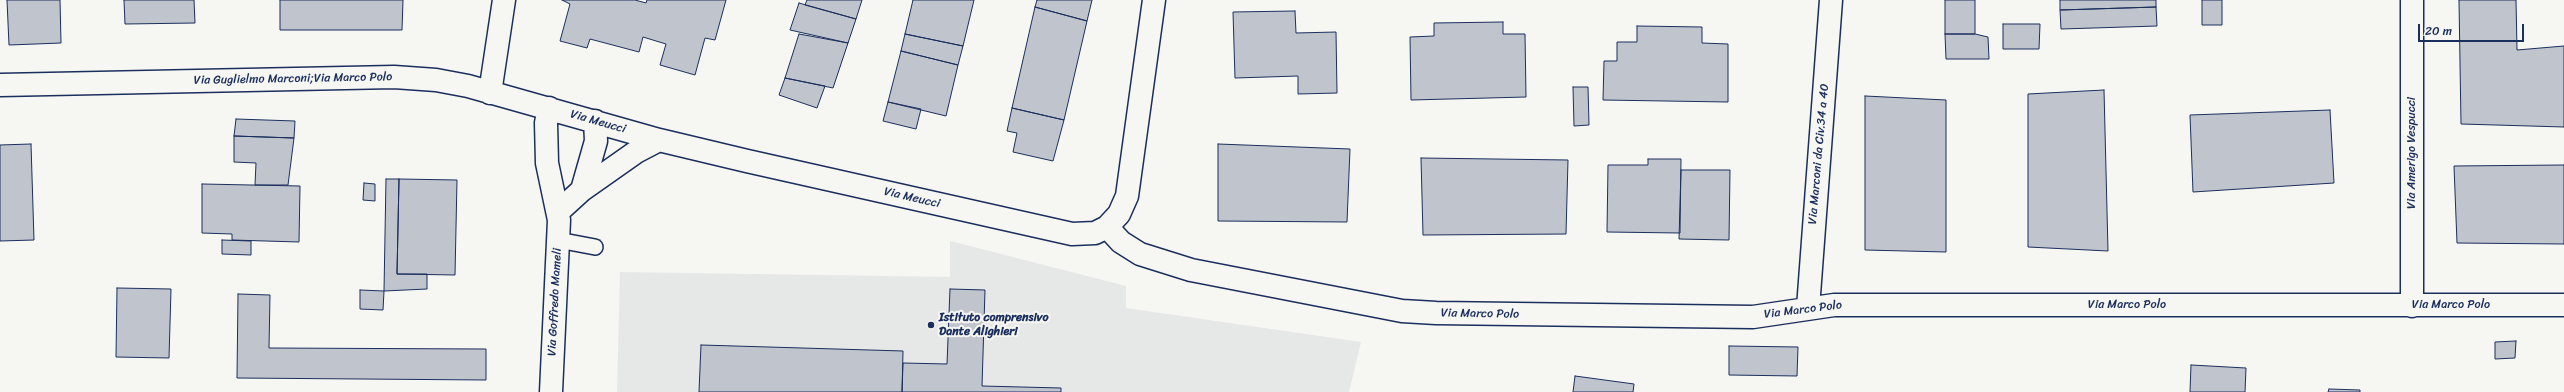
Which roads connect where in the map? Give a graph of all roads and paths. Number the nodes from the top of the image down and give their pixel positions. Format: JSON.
{"nodes":[{"id":1,"x":504,"y":0,"type":"edge"},
{"id":2,"x":1154,"y":0,"type":"edge"},
{"id":3,"x":1831,"y":0,"type":"edge"},
{"id":4,"x":2412,"y":0,"type":"edge"},
{"id":5,"x":0,"y":85,"type":"edge"},
{"id":6,"x":490,"y":93,"type":"junction"},
{"id":7,"x":549,"y":108,"type":"junction"},
{"id":8,"x":595,"y":121,"type":"junction"},
{"id":9,"x":659,"y":140,"type":"junction"},
{"id":10,"x":582,"y":190,"type":"junction"},
{"id":11,"x":559,"y":211,"type":"junction"},
{"id":12,"x":1107,"y":227,"type":"junction"},
{"id":13,"x":558,"y":240,"type":"junction"},
{"id":14,"x":595,"y":247,"type":"dead end"},
{"id":15,"x":2564,"y":305,"type":"edge"},
{"id":16,"x":2412,"y":306,"type":"junction"},
{"id":17,"x":1808,"y":308,"type":"junction"},
{"id":18,"x":551,"y":392,"type":"edge"}],
"edges":[{"from":1,"to":6,"type":"street"},
{"from":2,"to":12,"type":"street"},
{"from":3,"to":17,"type":"street","name":"Via Marconi da Civ.34 a 40"},
{"from":4,"to":16,"type":"street","name":"Via Amerigo Vespucci"},
{"from":5,"to":6,"type":"street","name":"Via Guglielmo Marconi;Via Marco Polo"},
{"from":6,"to":7,"type":"street","name":"Via Meucci"},
{"from":7,"to":8,"type":"street","name":"Via Meucci"},
{"from":7,"to":11,"type":"street","name":"Via Goffredo Mameli"},
{"from":8,"to":9,"type":"street","name":"Via Meucci"},
{"from":8,"to":10,"type":"street"},
{"from":9,"to":10,"type":"street"},
{"from":9,"to":12,"type":"street","name":"Via Meucci"},
{"from":10,"to":11,"type":"street"},
{"from":11,"to":13,"type":"street","name":"Via Goffredo Mameli"},
{"from":12,"to":17,"type":"street","name":"Via Marco Polo"},
{"from":13,"to":14,"type":"lane"},
{"from":13,"to":18,"type":"street","name":"Via Goffredo Mameli"},
{"from":15,"to":16,"type":"street","name":"Via Marco Polo"},
{"from":16,"to":17,"type":"street","name":"Via Marco Polo"}]}
